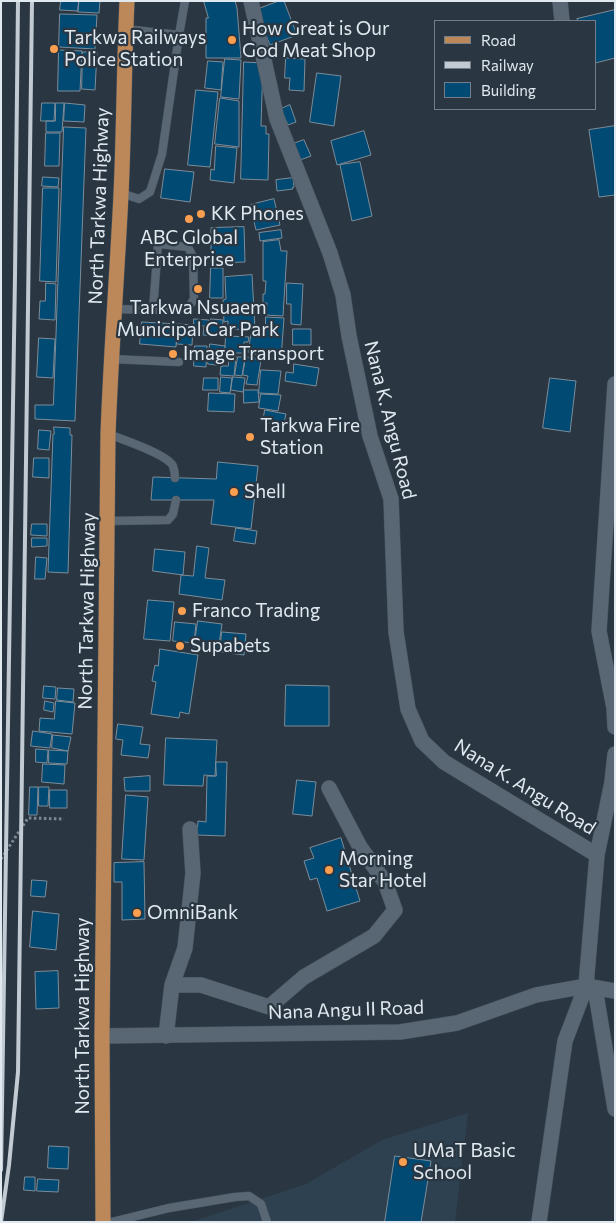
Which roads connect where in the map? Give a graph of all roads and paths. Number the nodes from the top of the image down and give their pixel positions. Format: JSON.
{"nodes":[{"id":1,"x":126,"y":1,"type":"edge"},
{"id":2,"x":185,"y":1,"type":"edge"},
{"id":3,"x":251,"y":1,"type":"edge"},
{"id":4,"x":560,"y":1,"type":"edge"},
{"id":5,"x":562,"y":20,"type":"edge"},
{"id":6,"x":125,"y":28,"type":"junction"},
{"id":7,"x":179,"y":35,"type":"junction"},
{"id":8,"x":121,"y":193,"type":"junction"},
{"id":9,"x":115,"y":309,"type":"junction"},
{"id":10,"x":153,"y":310,"type":"junction"},
{"id":11,"x":111,"y":359,"type":"junction"},
{"id":12,"x":179,"y":362,"type":"dead end"},
{"id":13,"x":615,"y":384,"type":"edge"},
{"id":14,"x":108,"y":434,"type":"junction"},
{"id":15,"x":176,"y":478,"type":"dead end"},
{"id":16,"x":176,"y":500,"type":"dead end"},
{"id":17,"x":108,"y":521,"type":"junction"},
{"id":18,"x":615,"y":727,"type":"edge"},
{"id":19,"x":615,"y":754,"type":"edge"},
{"id":20,"x":330,"y":788,"type":"dead end"},
{"id":21,"x":64,"y":819,"type":"dead end"},
{"id":22,"x":190,"y":829,"type":"dead end"},
{"id":23,"x":597,"y":855,"type":"junction"},
{"id":24,"x":1,"y":859,"type":"edge"},
{"id":25,"x":172,"y":985,"type":"junction"},
{"id":26,"x":591,"y":987,"type":"junction"},
{"id":27,"x":615,"y":991,"type":"edge"},
{"id":28,"x":102,"y":1036,"type":"junction"},
{"id":29,"x":166,"y":1036,"type":"junction"},
{"id":30,"x":615,"y":1109,"type":"edge"},
{"id":31,"x":103,"y":1222,"type":"edge"},
{"id":32,"x":112,"y":1222,"type":"edge"},
{"id":33,"x":267,"y":1222,"type":"edge"},
{"id":34,"x":539,"y":1222,"type":"edge"}],
"edges":[{"from":1,"to":6,"type":"main road","name":"North Tarkwa Highway"},
{"from":2,"to":7,"type":"lane"},
{"from":3,"to":23,"type":"street","name":"Nana K. Angu Road"},
{"from":4,"to":5,"type":"street"},
{"from":6,"to":7,"type":"lane"},
{"from":6,"to":8,"type":"main road","name":"North Tarkwa Highway"},
{"from":7,"to":8,"type":"lane"},
{"from":8,"to":9,"type":"main road","name":"North Tarkwa Highway"},
{"from":9,"to":10,"type":"lane"},
{"from":9,"to":11,"type":"main road","name":"North Tarkwa Highway"},
{"from":10,"to":10,"type":"lane"},
{"from":11,"to":12,"type":"lane"},
{"from":11,"to":14,"type":"main road","name":"North Tarkwa Highway"},
{"from":13,"to":18,"type":"street"},
{"from":14,"to":15,"type":"lane"},
{"from":14,"to":17,"type":"main road","name":"North Tarkwa Highway"},
{"from":16,"to":17,"type":"lane"},
{"from":17,"to":28,"type":"main road","name":"North Tarkwa Highway"},
{"from":19,"to":23,"type":"street"},
{"from":20,"to":25,"type":"street"},
{"from":21,"to":24,"type":"path"},
{"from":22,"to":25,"type":"street"},
{"from":23,"to":26,"type":"street"},
{"from":25,"to":29,"type":"street"},
{"from":26,"to":27,"type":"street","name":"Nana Angu II Road"},
{"from":26,"to":29,"type":"street","name":"Nana Angu II Road"},
{"from":26,"to":30,"type":"street"},
{"from":26,"to":34,"type":"street"},
{"from":28,"to":29,"type":"street","name":"Nana Angu II Road"},
{"from":28,"to":31,"type":"main road","name":"North Tarkwa Highway"},
{"from":32,"to":33,"type":"lane"}]}
